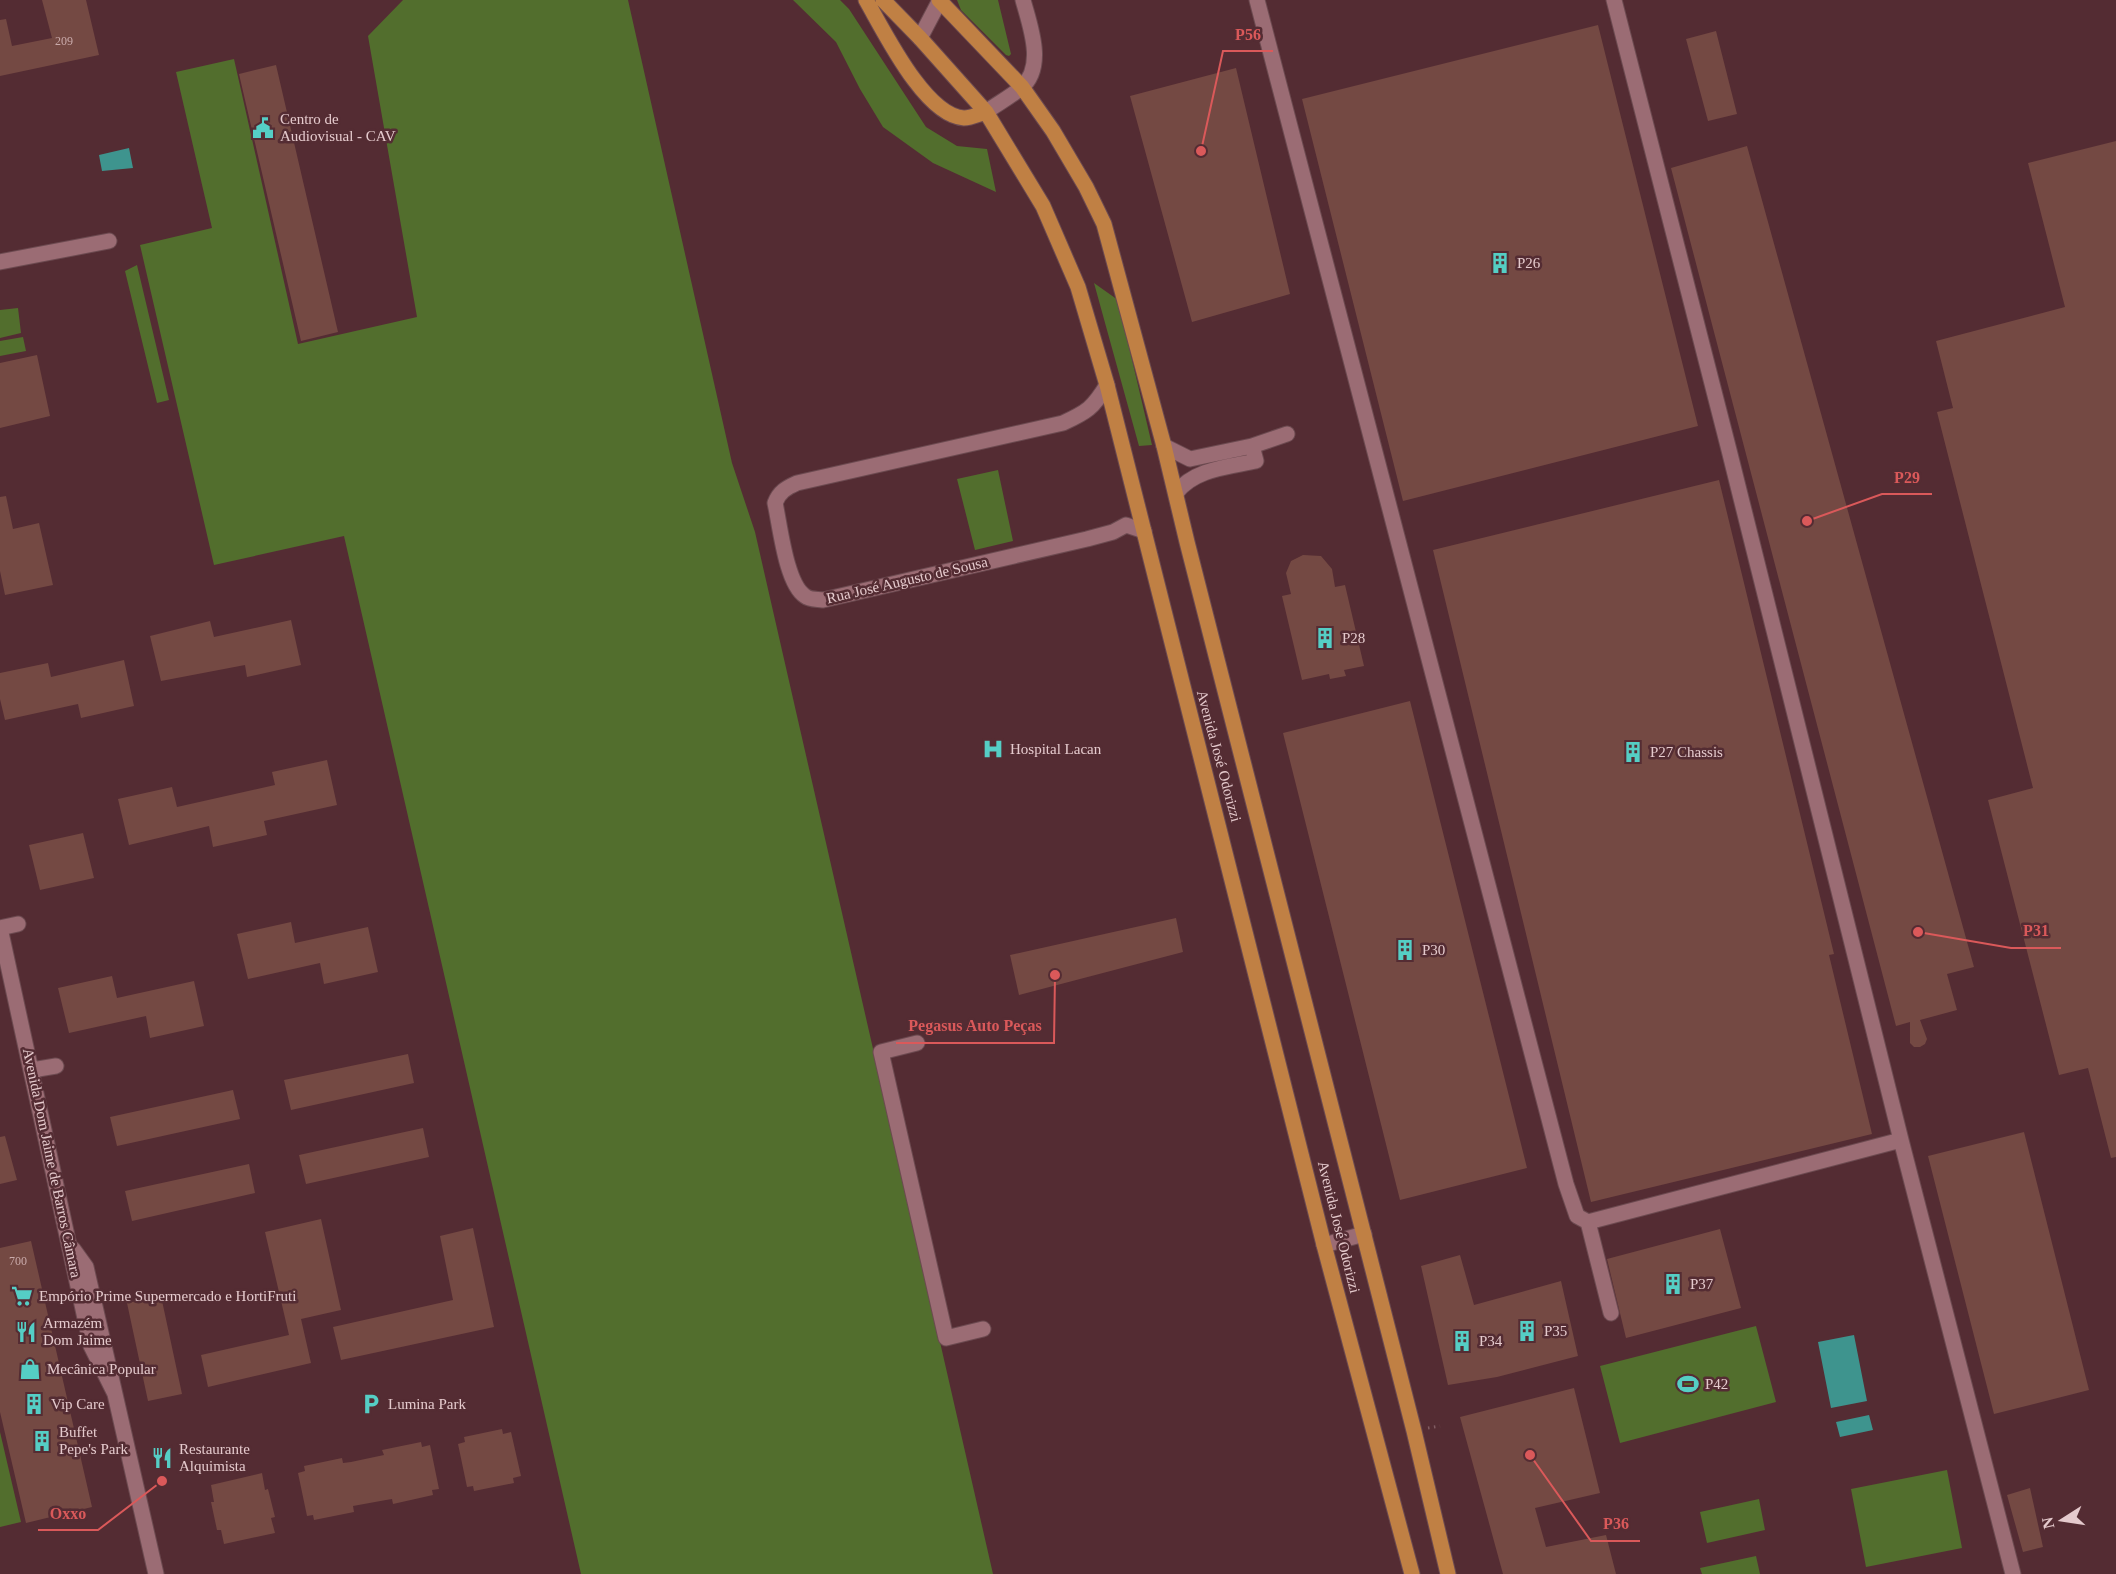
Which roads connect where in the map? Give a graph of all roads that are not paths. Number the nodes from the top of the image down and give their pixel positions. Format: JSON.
{"nodes":[{"id":1,"x":866,"y":0,"type":"edge"},
{"id":2,"x":883,"y":0,"type":"edge"},
{"id":3,"x":939,"y":0,"type":"edge"},
{"id":4,"x":1023,"y":0,"type":"edge"},
{"id":5,"x":1257,"y":0,"type":"edge"},
{"id":6,"x":1614,"y":0,"type":"edge"},
{"id":7,"x":920,"y":38,"type":"junction"},
{"id":8,"x":1022,"y":87,"type":"junction"},
{"id":9,"x":986,"y":112,"type":"junction"},
{"id":10,"x":109,"y":242,"type":"dead end"},
{"id":11,"x":0,"y":262,"type":"edge"},
{"id":12,"x":1107,"y":385,"type":"junction"},
{"id":13,"x":1287,"y":434,"type":"dead end"},
{"id":14,"x":1164,"y":446,"type":"junction"},
{"id":15,"x":1252,"y":446,"type":"junction"},
{"id":16,"x":1190,"y":459,"type":"junction"},
{"id":17,"x":1195,"y":476,"type":"junction"},
{"id":18,"x":1176,"y":493,"type":"junction"},
{"id":19,"x":1144,"y":531,"type":"junction"},
{"id":20,"x":18,"y":924,"type":"dead end"},
{"id":21,"x":0,"y":928,"type":"edge"},
{"id":22,"x":917,"y":1043,"type":"dead end"},
{"id":23,"x":56,"y":1066,"type":"dead end"},
{"id":24,"x":32,"y":1070,"type":"junction"},
{"id":25,"x":1901,"y":1140,"type":"junction"},
{"id":26,"x":1588,"y":1222,"type":"junction"},
{"id":27,"x":1364,"y":1234,"type":"junction"},
{"id":28,"x":70,"y":1244,"type":"junction"},
{"id":29,"x":1324,"y":1245,"type":"junction"},
{"id":30,"x":1611,"y":1313,"type":"dead end"},
{"id":31,"x":983,"y":1329,"type":"dead end"},
{"id":32,"x":115,"y":1394,"type":"junction"},
{"id":33,"x":156,"y":1574,"type":"edge"},
{"id":34,"x":1412,"y":1574,"type":"edge"},
{"id":35,"x":1448,"y":1574,"type":"edge"},
{"id":36,"x":2013,"y":1574,"type":"edge"}],
"edges":[{"from":1,"to":9,"type":"main road"},
{"from":2,"to":7,"type":"main road","name":"Avenida José Odorizzi"},
{"from":3,"to":7,"type":"street"},
{"from":3,"to":8,"type":"main road","name":"Avenida José Odorizzi"},
{"from":4,"to":8,"type":"street"},
{"from":5,"to":26,"type":"street"},
{"from":6,"to":25,"type":"street"},
{"from":7,"to":9,"type":"main road","name":"Avenida José Odorizzi"},
{"from":8,"to":9,"type":"street"},
{"from":8,"to":14,"type":"main road","name":"Avenida José Odorizzi"},
{"from":9,"to":12,"type":"main road","name":"Avenida José Odorizzi"},
{"from":10,"to":11,"type":"street"},
{"from":12,"to":19,"type":"main road","name":"Avenida José Odorizzi"},
{"from":12,"to":19,"type":"street","name":"Rua José Augusto de Sousa"},
{"from":13,"to":15,"type":"street"},
{"from":14,"to":16,"type":"street"},
{"from":14,"to":18,"type":"main road","name":"Avenida José Odorizzi"},
{"from":15,"to":16,"type":"street"},
{"from":15,"to":17,"type":"street"},
{"from":16,"to":17,"type":"street"},
{"from":17,"to":18,"type":"street"},
{"from":18,"to":27,"type":"main road","name":"Avenida José Odorizzi"},
{"from":19,"to":29,"type":"main road","name":"Avenida José Odorizzi"},
{"from":20,"to":21,"type":"street"},
{"from":21,"to":24,"type":"street","name":"Avenida Dom Jaime de Barros Câmara"},
{"from":22,"to":31,"type":"street"},
{"from":23,"to":24,"type":"street"},
{"from":24,"to":28,"type":"street","name":"Avenida Dom Jaime de Barros Câmara"},
{"from":25,"to":26,"type":"street"},
{"from":25,"to":36,"type":"street"},
{"from":26,"to":30,"type":"street"},
{"from":27,"to":29,"type":"street"},
{"from":27,"to":35,"type":"main road","name":"Avenida José Odorizzi"},
{"from":28,"to":32,"type":"street","name":"Avenida Dom Jaime de Barros Câmara"},
{"from":28,"to":32,"type":"street","name":"Avenida Dom Jaime de Barros Câmara"},
{"from":29,"to":34,"type":"main road","name":"Avenida José Odorizzi"},
{"from":32,"to":33,"type":"street","name":"Avenida Dom Jaime de Barros Câmara"}]}
